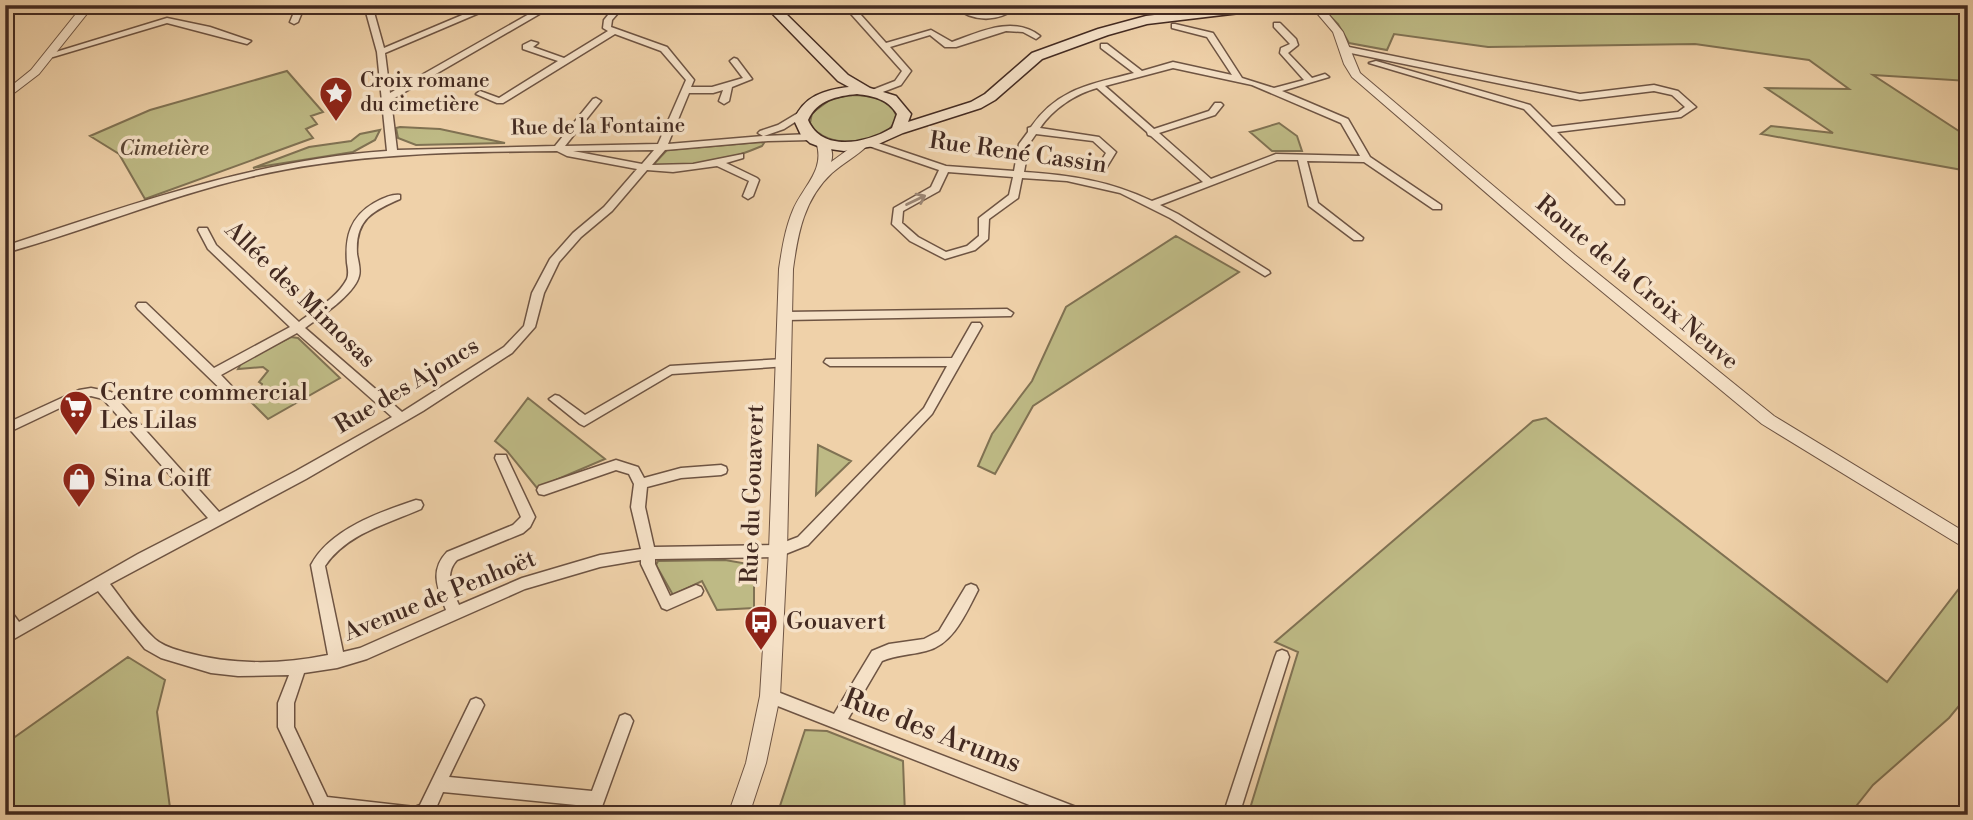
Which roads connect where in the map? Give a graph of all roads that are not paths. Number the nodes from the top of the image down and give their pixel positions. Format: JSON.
{"nodes":[{"id":1,"x":89,"y":5,"type":"edge"},
{"id":2,"x":301,"y":5,"type":"edge"},
{"id":3,"x":368,"y":5,"type":"edge"},
{"id":4,"x":494,"y":5,"type":"edge"},
{"id":5,"x":551,"y":5,"type":"edge"},
{"id":6,"x":621,"y":5,"type":"edge"},
{"id":7,"x":770,"y":5,"type":"edge"},
{"id":8,"x":848,"y":5,"type":"edge"},
{"id":9,"x":955,"y":5,"type":"edge"},
{"id":10,"x":1017,"y":5,"type":"edge"},
{"id":11,"x":1273,"y":5,"type":"edge"},
{"id":12,"x":1302,"y":5,"type":"edge"},
{"id":13,"x":1265,"y":6,"type":"edge"},
{"id":14,"x":1318,"y":9,"type":"edge"},
{"id":15,"x":294,"y":22,"type":"dead end"},
{"id":16,"x":1277,"y":25,"type":"dead end"},
{"id":17,"x":1175,"y":26,"type":"dead end"},
{"id":18,"x":612,"y":32,"type":"junction"},
{"id":19,"x":1036,"y":36,"type":"dead end"},
{"id":20,"x":247,"y":41,"type":"dead end"},
{"id":21,"x":534,"y":43,"type":"dead end"},
{"id":22,"x":886,"y":46,"type":"junction"},
{"id":23,"x":1104,"y":46,"type":"dead end"},
{"id":24,"x":381,"y":52,"type":"junction"},
{"id":25,"x":1345,"y":53,"type":"junction"},
{"id":26,"x":50,"y":55,"type":"junction"},
{"id":27,"x":565,"y":61,"type":"junction"},
{"id":28,"x":734,"y":61,"type":"dead end"},
{"id":29,"x":824,"y":61,"type":"junction"},
{"id":30,"x":1140,"y":72,"type":"junction"},
{"id":31,"x":1325,"y":77,"type":"dead end"},
{"id":32,"x":1239,"y":79,"type":"junction"},
{"id":33,"x":1309,"y":79,"type":"junction"},
{"id":34,"x":898,"y":83,"type":"junction"},
{"id":35,"x":1098,"y":84,"type":"junction"},
{"id":36,"x":728,"y":86,"type":"junction"},
{"id":37,"x":686,"y":90,"type":"junction"},
{"id":38,"x":1274,"y":90,"type":"junction"},
{"id":39,"x":872,"y":92,"type":"junction"},
{"id":40,"x":480,"y":94,"type":"dead end"},
{"id":41,"x":5,"y":97,"type":"edge"},
{"id":42,"x":822,"y":97,"type":"junction"},
{"id":43,"x":385,"y":100,"type":"junction"},
{"id":44,"x":724,"y":101,"type":"dead end"},
{"id":45,"x":596,"y":102,"type":"dead end"},
{"id":46,"x":899,"y":105,"type":"junction"},
{"id":47,"x":1218,"y":105,"type":"dead end"},
{"id":48,"x":803,"y":113,"type":"junction"},
{"id":49,"x":953,"y":113,"type":"junction"},
{"id":50,"x":1031,"y":130,"type":"junction"},
{"id":51,"x":1548,"y":130,"type":"junction"},
{"id":52,"x":896,"y":132,"type":"junction"},
{"id":53,"x":1151,"y":133,"type":"junction"},
{"id":54,"x":743,"y":139,"type":"junction"},
{"id":55,"x":817,"y":140,"type":"junction"},
{"id":56,"x":866,"y":145,"type":"junction"},
{"id":57,"x":662,"y":147,"type":"junction"},
{"id":58,"x":558,"y":148,"type":"junction"},
{"id":59,"x":392,"y":152,"type":"junction"},
{"id":60,"x":740,"y":156,"type":"dead end"},
{"id":61,"x":910,"y":158,"type":"junction"},
{"id":62,"x":1301,"y":158,"type":"junction"},
{"id":63,"x":1366,"y":159,"type":"junction"},
{"id":64,"x":719,"y":163,"type":"junction"},
{"id":65,"x":644,"y":168,"type":"junction"},
{"id":66,"x":1102,"y":168,"type":"dead end"},
{"id":67,"x":945,"y":169,"type":"junction"},
{"id":68,"x":1018,"y":174,"type":"junction"},
{"id":69,"x":819,"y":179,"type":"junction"},
{"id":70,"x":1208,"y":181,"type":"junction"},
{"id":71,"x":748,"y":196,"type":"dead end"},
{"id":72,"x":396,"y":197,"type":"dead end"},
{"id":73,"x":1620,"y":202,"type":"dead end"},
{"id":74,"x":1154,"y":204,"type":"junction"},
{"id":75,"x":1437,"y":207,"type":"dead end"},
{"id":76,"x":203,"y":230,"type":"dead end"},
{"id":77,"x":1358,"y":238,"type":"dead end"},
{"id":78,"x":5,"y":250,"type":"edge"},
{"id":79,"x":1265,"y":273,"type":"dead end"},
{"id":80,"x":142,"y":306,"type":"dead end"},
{"id":81,"x":1007,"y":313,"type":"dead end"},
{"id":82,"x":786,"y":316,"type":"junction"},
{"id":83,"x":976,"y":326,"type":"dead end"},
{"id":84,"x":298,"y":328,"type":"junction"},
{"id":85,"x":830,"y":362,"type":"dead end"},
{"id":86,"x":954,"y":362,"type":"junction"},
{"id":87,"x":784,"y":363,"type":"junction"},
{"id":88,"x":213,"y":374,"type":"junction"},
{"id":89,"x":236,"y":397,"type":"dead end"},
{"id":90,"x":555,"y":399,"type":"dead end"},
{"id":91,"x":401,"y":418,"type":"junction"},
{"id":92,"x":5,"y":429,"type":"edge"},
{"id":93,"x":500,"y":458,"type":"dead end"},
{"id":94,"x":721,"y":470,"type":"dead end"},
{"id":95,"x":641,"y":484,"type":"junction"},
{"id":96,"x":544,"y":490,"type":"dead end"},
{"id":97,"x":416,"y":505,"type":"dead end"},
{"id":98,"x":217,"y":519,"type":"junction"},
{"id":99,"x":1968,"y":543,"type":"edge"},
{"id":100,"x":778,"y":551,"type":"junction"},
{"id":101,"x":649,"y":553,"type":"junction"},
{"id":102,"x":100,"y":583,"type":"junction"},
{"id":103,"x":971,"y":590,"type":"dead end"},
{"id":104,"x":696,"y":591,"type":"dead end"},
{"id":105,"x":5,"y":614,"type":"edge"},
{"id":106,"x":455,"y":614,"type":"junction"},
{"id":107,"x":11,"y":635,"type":"edge"},
{"id":108,"x":1282,"y":657,"type":"dead end"},
{"id":109,"x":337,"y":661,"type":"junction"},
{"id":110,"x":299,"y":668,"type":"junction"},
{"id":111,"x":770,"y":696,"type":"junction"},
{"id":112,"x":476,"y":705,"type":"dead end"},
{"id":113,"x":625,"y":721,"type":"dead end"},
{"id":114,"x":838,"y":722,"type":"junction"},
{"id":115,"x":438,"y":784,"type":"junction"},
{"id":116,"x":594,"y":807,"type":"edge"},
{"id":117,"x":322,"y":810,"type":"edge"},
{"id":118,"x":738,"y":815,"type":"edge"},
{"id":119,"x":1076,"y":815,"type":"edge"},
{"id":120,"x":1231,"y":815,"type":"edge"}],
"edges":[{"from":1,"to":26,"type":"street"},
{"from":2,"to":15,"type":"street"},
{"from":3,"to":24,"type":"street"},
{"from":4,"to":24,"type":"street"},
{"from":5,"to":43,"type":"street"},
{"from":6,"to":18,"type":"street"},
{"from":7,"to":29,"type":"main road"},
{"from":8,"to":22,"type":"street"},
{"from":9,"to":10,"type":"street"},
{"from":11,"to":13,"type":"main road"},
{"from":12,"to":14,"type":"street","name":"Route de la Croix Neuve"},
{"from":13,"to":49,"type":"main road"},
{"from":14,"to":25,"type":"street","name":"Route de la Croix Neuve"},
{"from":16,"to":33,"type":"street"},
{"from":17,"to":32,"type":"street"},
{"from":18,"to":27,"type":"street"},
{"from":18,"to":37,"type":"street"},
{"from":19,"to":22,"type":"street"},
{"from":20,"to":26,"type":"street"},
{"from":21,"to":27,"type":"street"},
{"from":22,"to":34,"type":"street"},
{"from":23,"to":30,"type":"street"},
{"from":24,"to":43,"type":"street"},
{"from":25,"to":51,"type":"street"},
{"from":25,"to":51,"type":"street"},
{"from":25,"to":99,"type":"street","name":"Route de la Croix Neuve"},
{"from":26,"to":41,"type":"street"},
{"from":27,"to":40,"type":"street"},
{"from":28,"to":36,"type":"street"},
{"from":29,"to":39,"type":"main road"},
{"from":29,"to":42,"type":"main road"},
{"from":30,"to":32,"type":"street"},
{"from":30,"to":35,"type":"street"},
{"from":31,"to":33,"type":"street"},
{"from":32,"to":38,"type":"street"},
{"from":33,"to":38,"type":"street"},
{"from":34,"to":39,"type":"street"},
{"from":34,"to":46,"type":"street"},
{"from":35,"to":50,"type":"street"},
{"from":35,"to":53,"type":"street"},
{"from":36,"to":37,"type":"street"},
{"from":36,"to":44,"type":"street"},
{"from":37,"to":57,"type":"street"},
{"from":38,"to":63,"type":"street"},
{"from":39,"to":42,"type":"main road"},
{"from":39,"to":46,"type":"main road"},
{"from":42,"to":48,"type":"main road"},
{"from":43,"to":59,"type":"street"},
{"from":45,"to":58,"type":"street"},
{"from":46,"to":49,"type":"main road"},
{"from":46,"to":52,"type":"main road"},
{"from":47,"to":53,"type":"street"},
{"from":48,"to":54,"type":"street","name":"Rue de la Fontaine"},
{"from":48,"to":55,"type":"main road"},
{"from":49,"to":52,"type":"main road"},
{"from":50,"to":66,"type":"street"},
{"from":50,"to":68,"type":"street"},
{"from":51,"to":73,"type":"street"},
{"from":52,"to":56,"type":"main road"},
{"from":52,"to":61,"type":"street","name":"Rue René Cassin"},
{"from":53,"to":70,"type":"street"},
{"from":54,"to":55,"type":"street","name":"Rue de la Fontaine"},
{"from":54,"to":57,"type":"street","name":"Rue de la Fontaine"},
{"from":55,"to":56,"type":"main road"},
{"from":55,"to":69,"type":"street","name":"Rue du Gouavert"},
{"from":56,"to":61,"type":"street","name":"Rue René Cassin"},
{"from":56,"to":69,"type":"street","name":"Rue du Gouavert"},
{"from":57,"to":58,"type":"street","name":"Rue de la Fontaine"},
{"from":57,"to":65,"type":"street","name":"Rue des Ajoncs"},
{"from":58,"to":59,"type":"street","name":"Rue de la Fontaine"},
{"from":58,"to":65,"type":"street"},
{"from":59,"to":78,"type":"street","name":"Rue de la Fontaine"},
{"from":60,"to":64,"type":"street"},
{"from":61,"to":67,"type":"street","name":"Rue René Cassin"},
{"from":62,"to":63,"type":"street"},
{"from":62,"to":70,"type":"street"},
{"from":62,"to":77,"type":"street"},
{"from":63,"to":75,"type":"street"},
{"from":64,"to":65,"type":"street"},
{"from":64,"to":71,"type":"street"},
{"from":65,"to":91,"type":"street","name":"Rue des Ajoncs"},
{"from":67,"to":68,"type":"street","name":"Rue René Cassin"},
{"from":68,"to":67,"type":"street","one_way":true},
{"from":68,"to":74,"type":"street","name":"Rue René Cassin"},
{"from":69,"to":82,"type":"street","name":"Rue du Gouavert"},
{"from":70,"to":74,"type":"street"},
{"from":72,"to":84,"type":"street"},
{"from":74,"to":79,"type":"street","name":"Rue René Cassin"},
{"from":76,"to":84,"type":"street","name":"Allée des Mimosas"},
{"from":80,"to":88,"type":"street"},
{"from":81,"to":82,"type":"street"},
{"from":82,"to":87,"type":"street","name":"Rue du Gouavert"},
{"from":83,"to":86,"type":"street"},
{"from":84,"to":88,"type":"street"},
{"from":84,"to":91,"type":"street","name":"Allée des Mimosas"},
{"from":85,"to":86,"type":"street"},
{"from":86,"to":100,"type":"street"},
{"from":87,"to":90,"type":"street"},
{"from":87,"to":100,"type":"street","name":"Rue du Gouavert"},
{"from":88,"to":89,"type":"street"},
{"from":91,"to":98,"type":"street","name":"Rue des Ajoncs"},
{"from":92,"to":98,"type":"street"},
{"from":93,"to":106,"type":"street"},
{"from":94,"to":95,"type":"street"},
{"from":95,"to":96,"type":"street"},
{"from":95,"to":101,"type":"street"},
{"from":97,"to":109,"type":"street"},
{"from":98,"to":102,"type":"street","name":"Rue des Ajoncs"},
{"from":100,"to":101,"type":"street","name":"Avenue de Penhoët"},
{"from":100,"to":111,"type":"street","name":"Rue du Gouavert"},
{"from":101,"to":104,"type":"street"},
{"from":101,"to":106,"type":"street","name":"Avenue de Penhoët"},
{"from":102,"to":107,"type":"street"},
{"from":102,"to":110,"type":"street","name":"Avenue de Penhoët"},
{"from":103,"to":114,"type":"street"},
{"from":105,"to":107,"type":"street"},
{"from":106,"to":109,"type":"street","name":"Avenue de Penhoët"},
{"from":108,"to":120,"type":"street"},
{"from":109,"to":110,"type":"street","name":"Avenue de Penhoët"},
{"from":110,"to":117,"type":"street"},
{"from":111,"to":114,"type":"street","name":"Rue des Arums"},
{"from":111,"to":118,"type":"street","name":"Rue du Gouavert"},
{"from":112,"to":115,"type":"street"},
{"from":113,"to":116,"type":"street"},
{"from":114,"to":119,"type":"street","name":"Rue des Arums"},
{"from":115,"to":116,"type":"street"},
{"from":115,"to":117,"type":"street"}]}
